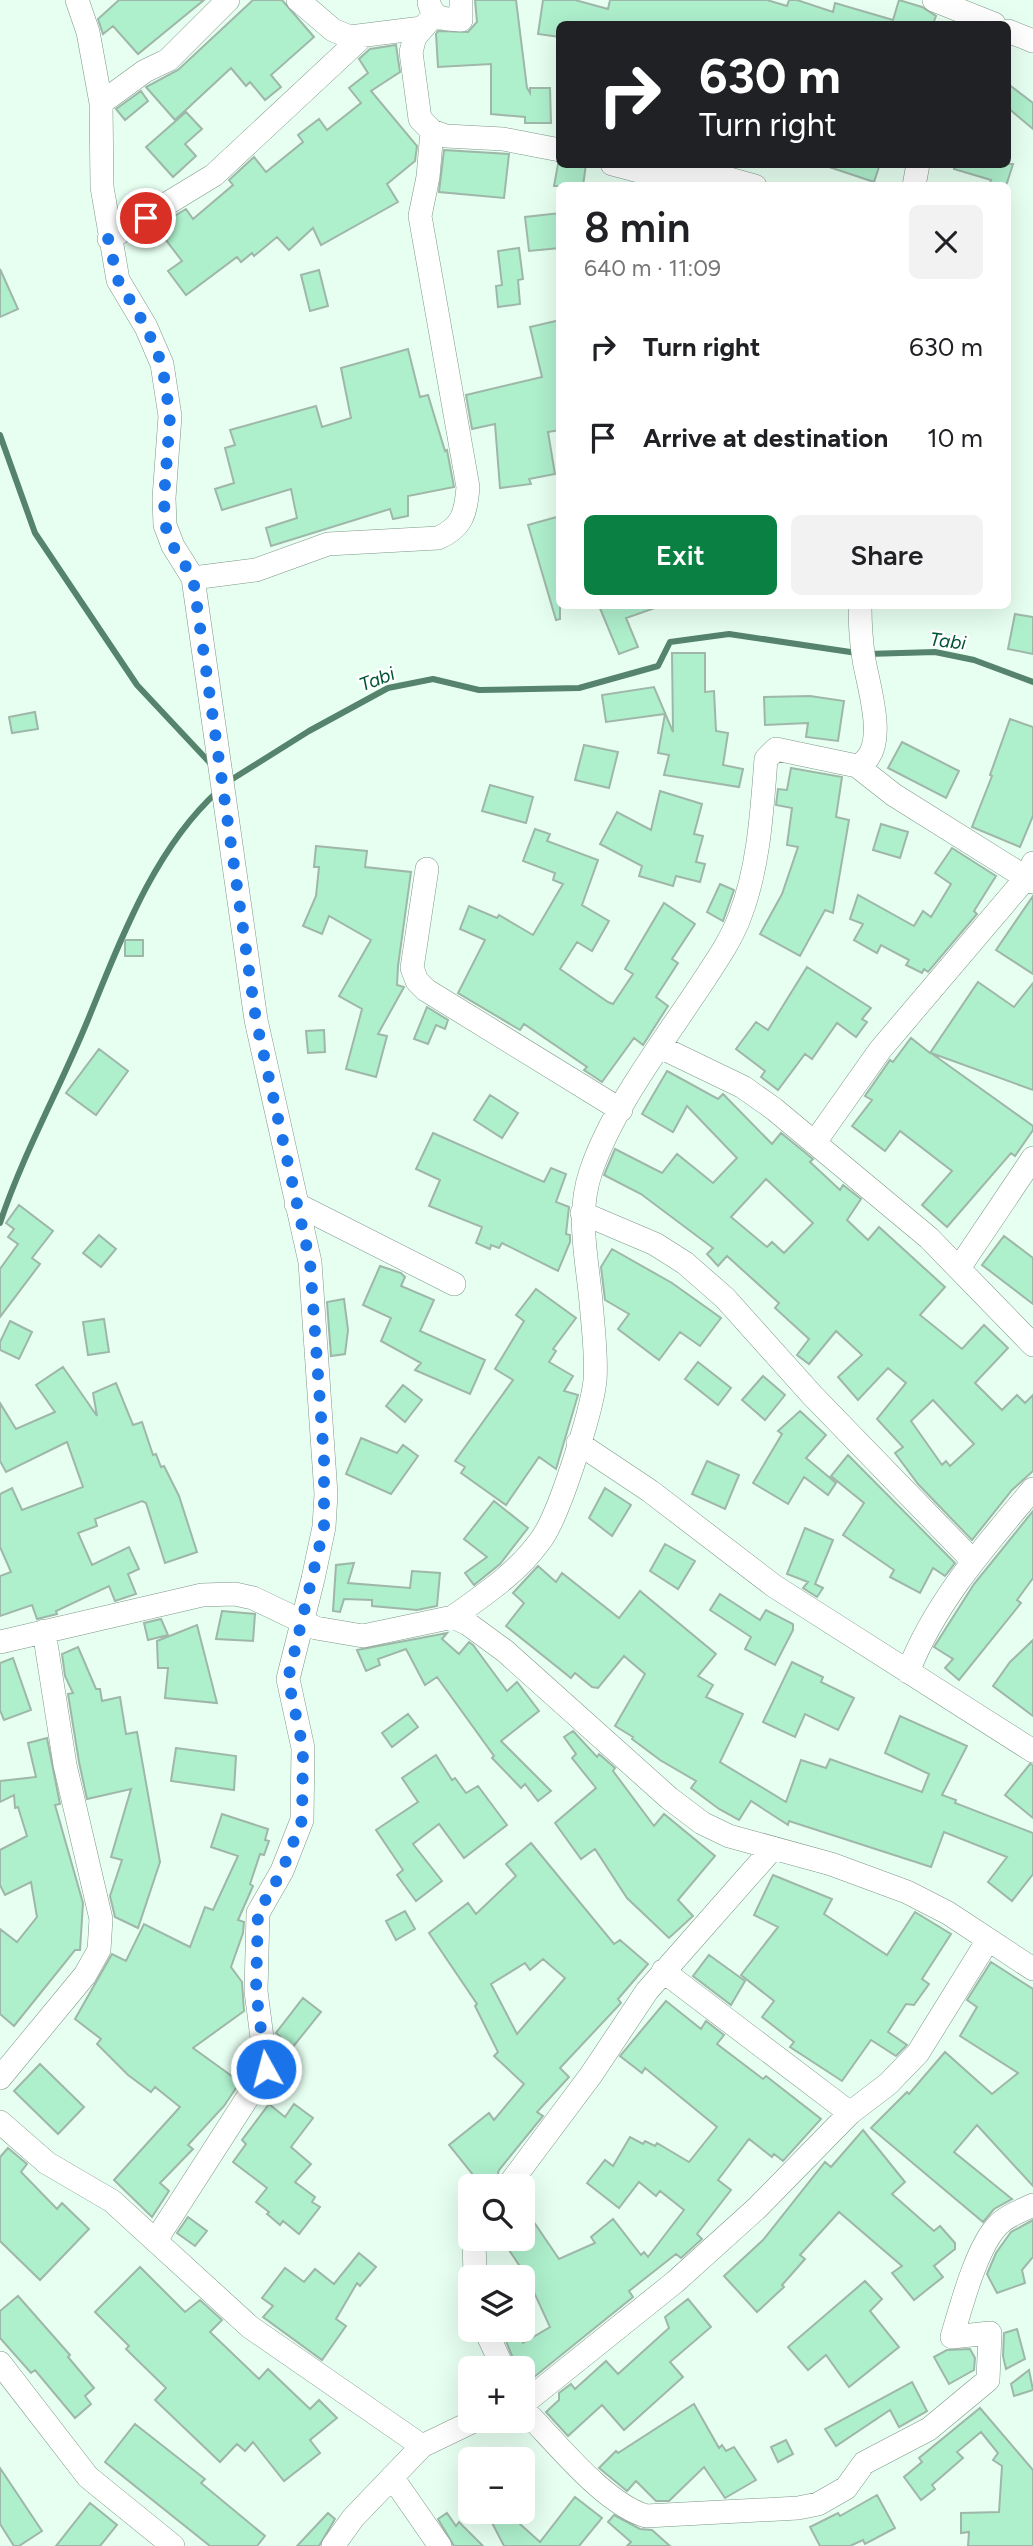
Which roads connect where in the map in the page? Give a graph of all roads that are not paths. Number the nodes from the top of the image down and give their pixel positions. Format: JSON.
{"nodes":[{"id":1,"x":77,"y":0,"type":"edge"},
{"id":2,"x":228,"y":0,"type":"edge"},
{"id":3,"x":298,"y":0,"type":"edge"},
{"id":4,"x":461,"y":0,"type":"edge"},
{"id":5,"x":950,"y":8,"type":"edge"},
{"id":6,"x":428,"y":14,"type":"edge"},
{"id":7,"x":986,"y":21,"type":"edge"},
{"id":8,"x":1011,"y":32,"type":"edge"},
{"id":9,"x":363,"y":36,"type":"junction"},
{"id":10,"x":1033,"y":41,"type":"edge"},
{"id":11,"x":101,"y":103,"type":"junction"},
{"id":12,"x":432,"y":131,"type":"junction"},
{"id":13,"x":556,"y":149,"type":"edge"},
{"id":14,"x":627,"y":168,"type":"edge"},
{"id":15,"x":741,"y":182,"type":"edge"},
{"id":16,"x":108,"y":239,"type":"junction"},
{"id":17,"x":193,"y":578,"type":"junction"},
{"id":18,"x":860,"y":609,"type":"edge"},
{"id":19,"x":857,"y":766,"type":"junction"},
{"id":20,"x":427,"y":869,"type":"dead end"},
{"id":21,"x":1031,"y":874,"type":"edge"},
{"id":22,"x":660,"y":1047,"type":"junction"},
{"id":23,"x":621,"y":1110,"type":"junction"},
{"id":24,"x":815,"y":1143,"type":"junction"},
{"id":25,"x":1033,"y":1158,"type":"edge"},
{"id":26,"x":296,"y":1204,"type":"junction"},
{"id":27,"x":582,"y":1213,"type":"junction"},
{"id":28,"x":960,"y":1268,"type":"junction"},
{"id":29,"x":454,"y":1284,"type":"dead end"},
{"id":30,"x":1033,"y":1345,"type":"edge"},
{"id":31,"x":578,"y":1443,"type":"junction"},
{"id":32,"x":1033,"y":1489,"type":"edge"},
{"id":33,"x":973,"y":1561,"type":"junction"},
{"id":34,"x":453,"y":1618,"type":"junction"},
{"id":35,"x":303,"y":1621,"type":"junction"},
{"id":36,"x":44,"y":1631,"type":"junction"},
{"id":37,"x":0,"y":1642,"type":"edge"},
{"id":38,"x":908,"y":1672,"type":"junction"},
{"id":39,"x":1033,"y":1751,"type":"edge"},
{"id":40,"x":773,"y":1848,"type":"junction"},
{"id":41,"x":988,"y":1940,"type":"junction"},
{"id":42,"x":1033,"y":1969,"type":"edge"},
{"id":43,"x":663,"y":1972,"type":"junction"},
{"id":44,"x":0,"y":2078,"type":"edge"},
{"id":45,"x":850,"y":2113,"type":"junction"},
{"id":46,"x":0,"y":2122,"type":"edge"},
{"id":47,"x":519,"y":2174,"type":"edge"},
{"id":48,"x":1033,"y":2205,"type":"edge"},
{"id":49,"x":156,"y":2240,"type":"junction"},
{"id":50,"x":0,"y":2363,"type":"edge"},
{"id":51,"x":535,"y":2397,"type":"edge"},
{"id":52,"x":535,"y":2420,"type":"edge"},
{"id":53,"x":458,"y":2429,"type":"edge"},
{"id":54,"x":422,"y":2446,"type":"junction"},
{"id":55,"x":393,"y":2477,"type":"junction"},
{"id":56,"x":173,"y":2546,"type":"edge"},
{"id":57,"x":333,"y":2546,"type":"edge"},
{"id":58,"x":440,"y":2546,"type":"edge"}],
"edges":[{"from":1,"to":11,"type":"street"},
{"from":2,"to":11,"type":"street"},
{"from":3,"to":9,"type":"street"},
{"from":4,"to":6,"type":"street"},
{"from":5,"to":7,"type":"street"},
{"from":6,"to":9,"type":"street"},
{"from":6,"to":12,"type":"street"},
{"from":8,"to":10,"type":"street"},
{"from":9,"to":16,"type":"street"},
{"from":11,"to":16,"type":"street"},
{"from":12,"to":13,"type":"street"},
{"from":12,"to":17,"type":"street"},
{"from":14,"to":15,"type":"street"},
{"from":16,"to":17,"type":"street"},
{"from":17,"to":26,"type":"street"},
{"from":18,"to":19,"type":"street"},
{"from":19,"to":21,"type":"street"},
{"from":19,"to":22,"type":"street"},
{"from":20,"to":23,"type":"street"},
{"from":21,"to":24,"type":"street"},
{"from":22,"to":23,"type":"street"},
{"from":22,"to":24,"type":"street"},
{"from":23,"to":27,"type":"street"},
{"from":24,"to":28,"type":"street"},
{"from":25,"to":28,"type":"street"},
{"from":26,"to":29,"type":"street"},
{"from":26,"to":35,"type":"street"},
{"from":27,"to":31,"type":"street"},
{"from":27,"to":33,"type":"street"},
{"from":28,"to":30,"type":"street"},
{"from":31,"to":34,"type":"street"},
{"from":31,"to":38,"type":"street"},
{"from":32,"to":33,"type":"street"},
{"from":33,"to":38,"type":"street"},
{"from":34,"to":35,"type":"street"},
{"from":34,"to":40,"type":"street"},
{"from":35,"to":36,"type":"street"},
{"from":35,"to":49,"type":"street"},
{"from":36,"to":37,"type":"street"},
{"from":36,"to":44,"type":"street"},
{"from":38,"to":39,"type":"street"},
{"from":40,"to":41,"type":"street"},
{"from":40,"to":43,"type":"street"},
{"from":41,"to":42,"type":"street"},
{"from":41,"to":45,"type":"street"},
{"from":43,"to":45,"type":"street"},
{"from":43,"to":47,"type":"street"},
{"from":45,"to":51,"type":"street"},
{"from":46,"to":49,"type":"street"},
{"from":48,"to":52,"type":"street"},
{"from":49,"to":54,"type":"street"},
{"from":50,"to":56,"type":"street"},
{"from":53,"to":54,"type":"street"},
{"from":54,"to":55,"type":"street"},
{"from":55,"to":57,"type":"street"},
{"from":55,"to":58,"type":"street"}]}
